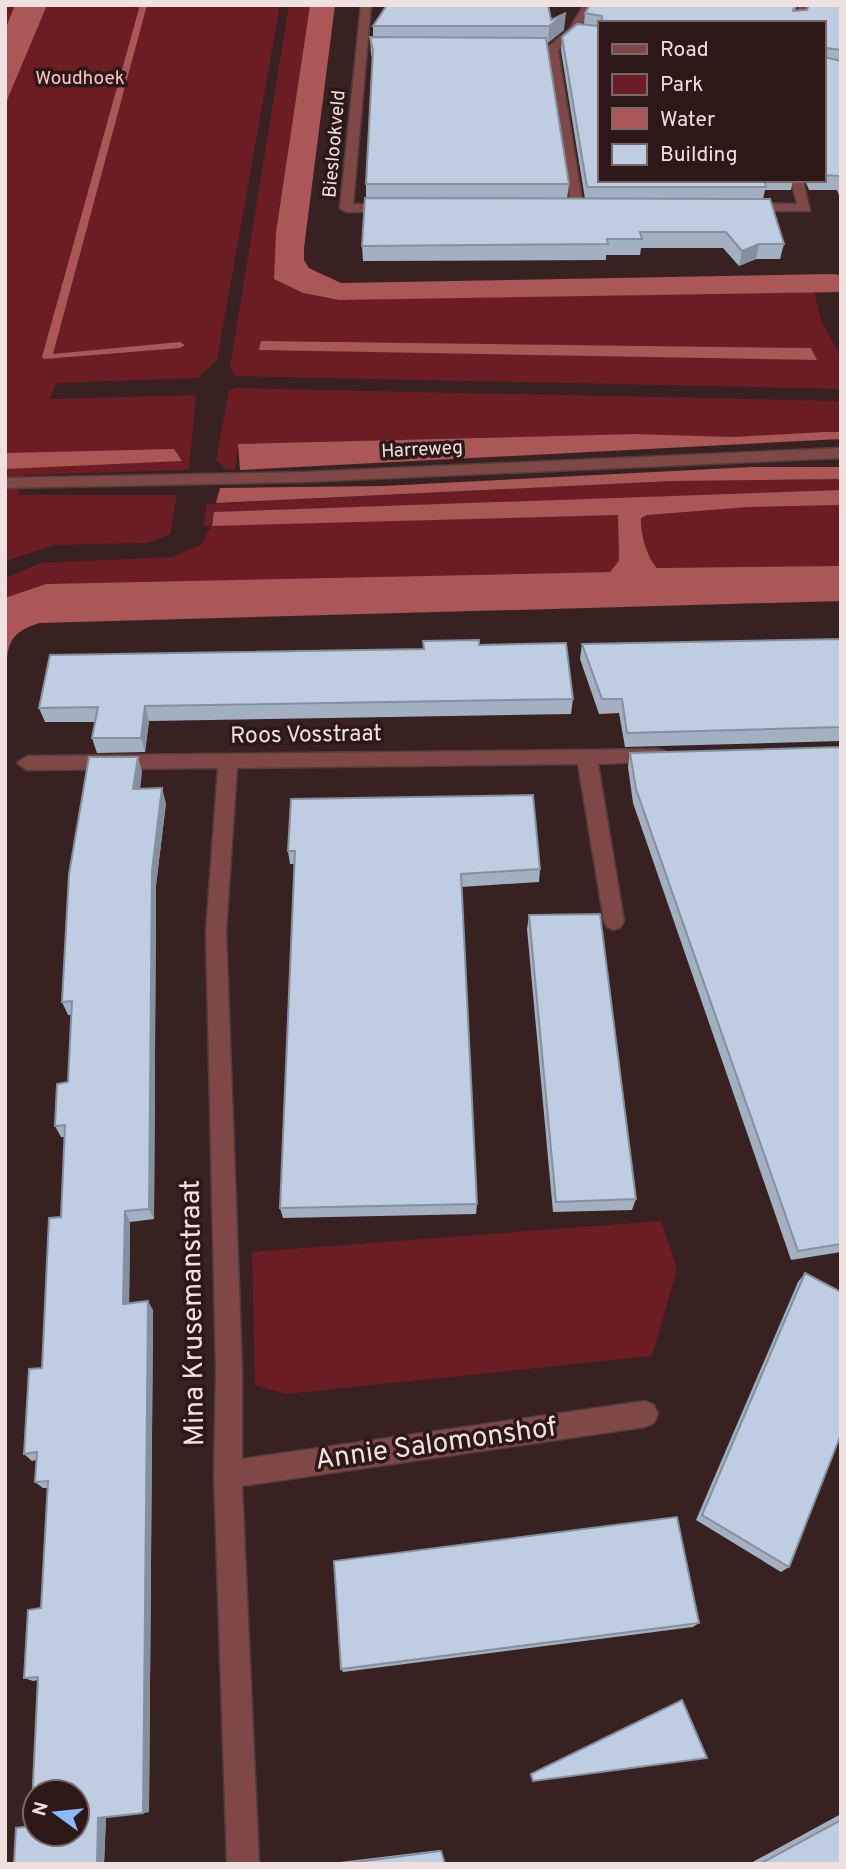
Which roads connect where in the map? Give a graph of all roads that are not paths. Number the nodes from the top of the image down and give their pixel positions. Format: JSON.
{"nodes":[{"id":1,"x":366,"y":5,"type":"edge"},
{"id":2,"x":589,"y":5,"type":"edge"},
{"id":3,"x":805,"y":5,"type":"edge"},
{"id":4,"x":798,"y":21,"type":"edge"},
{"id":5,"x":573,"y":31,"type":"junction"},
{"id":6,"x":586,"y":33,"type":"edge"},
{"id":7,"x":539,"y":49,"type":"edge"},
{"id":8,"x":552,"y":49,"type":"junction"},
{"id":9,"x":798,"y":182,"type":"edge"},
{"id":10,"x":577,"y":206,"type":"edge"},
{"id":11,"x":724,"y":207,"type":"edge"},
{"id":12,"x":414,"y":208,"type":"edge"},
{"id":13,"x":841,"y":453,"type":"edge"},
{"id":14,"x":5,"y":483,"type":"edge"},
{"id":15,"x":674,"y":755,"type":"edge"},
{"id":16,"x":587,"y":758,"type":"junction"},
{"id":17,"x":228,"y":762,"type":"junction"},
{"id":18,"x":27,"y":763,"type":"dead end"},
{"id":19,"x":614,"y":921,"type":"dead end"},
{"id":20,"x":645,"y":1414,"type":"dead end"},
{"id":21,"x":228,"y":1475,"type":"junction"},
{"id":22,"x":243,"y":1864,"type":"edge"}],
"edges":[{"from":1,"to":12,"type":"street","name":"Bieslookveld"},
{"from":2,"to":5,"type":"street"},
{"from":3,"to":4,"type":"street"},
{"from":5,"to":6,"type":"street"},
{"from":5,"to":8,"type":"street"},
{"from":7,"to":8,"type":"street"},
{"from":8,"to":10,"type":"street"},
{"from":9,"to":11,"type":"street"},
{"from":13,"to":14,"type":"street","name":"Harreweg"},
{"from":15,"to":16,"type":"street","name":"Roos Vosstraat"},
{"from":16,"to":17,"type":"street","name":"Roos Vosstraat"},
{"from":16,"to":19,"type":"street"},
{"from":17,"to":18,"type":"street","name":"Roos Vosstraat"},
{"from":17,"to":21,"type":"street","name":"Mina Krusemanstraat"},
{"from":20,"to":21,"type":"street","name":"Annie Salomonshof"},
{"from":21,"to":22,"type":"street","name":"Mina Krusemanstraat"}]}
